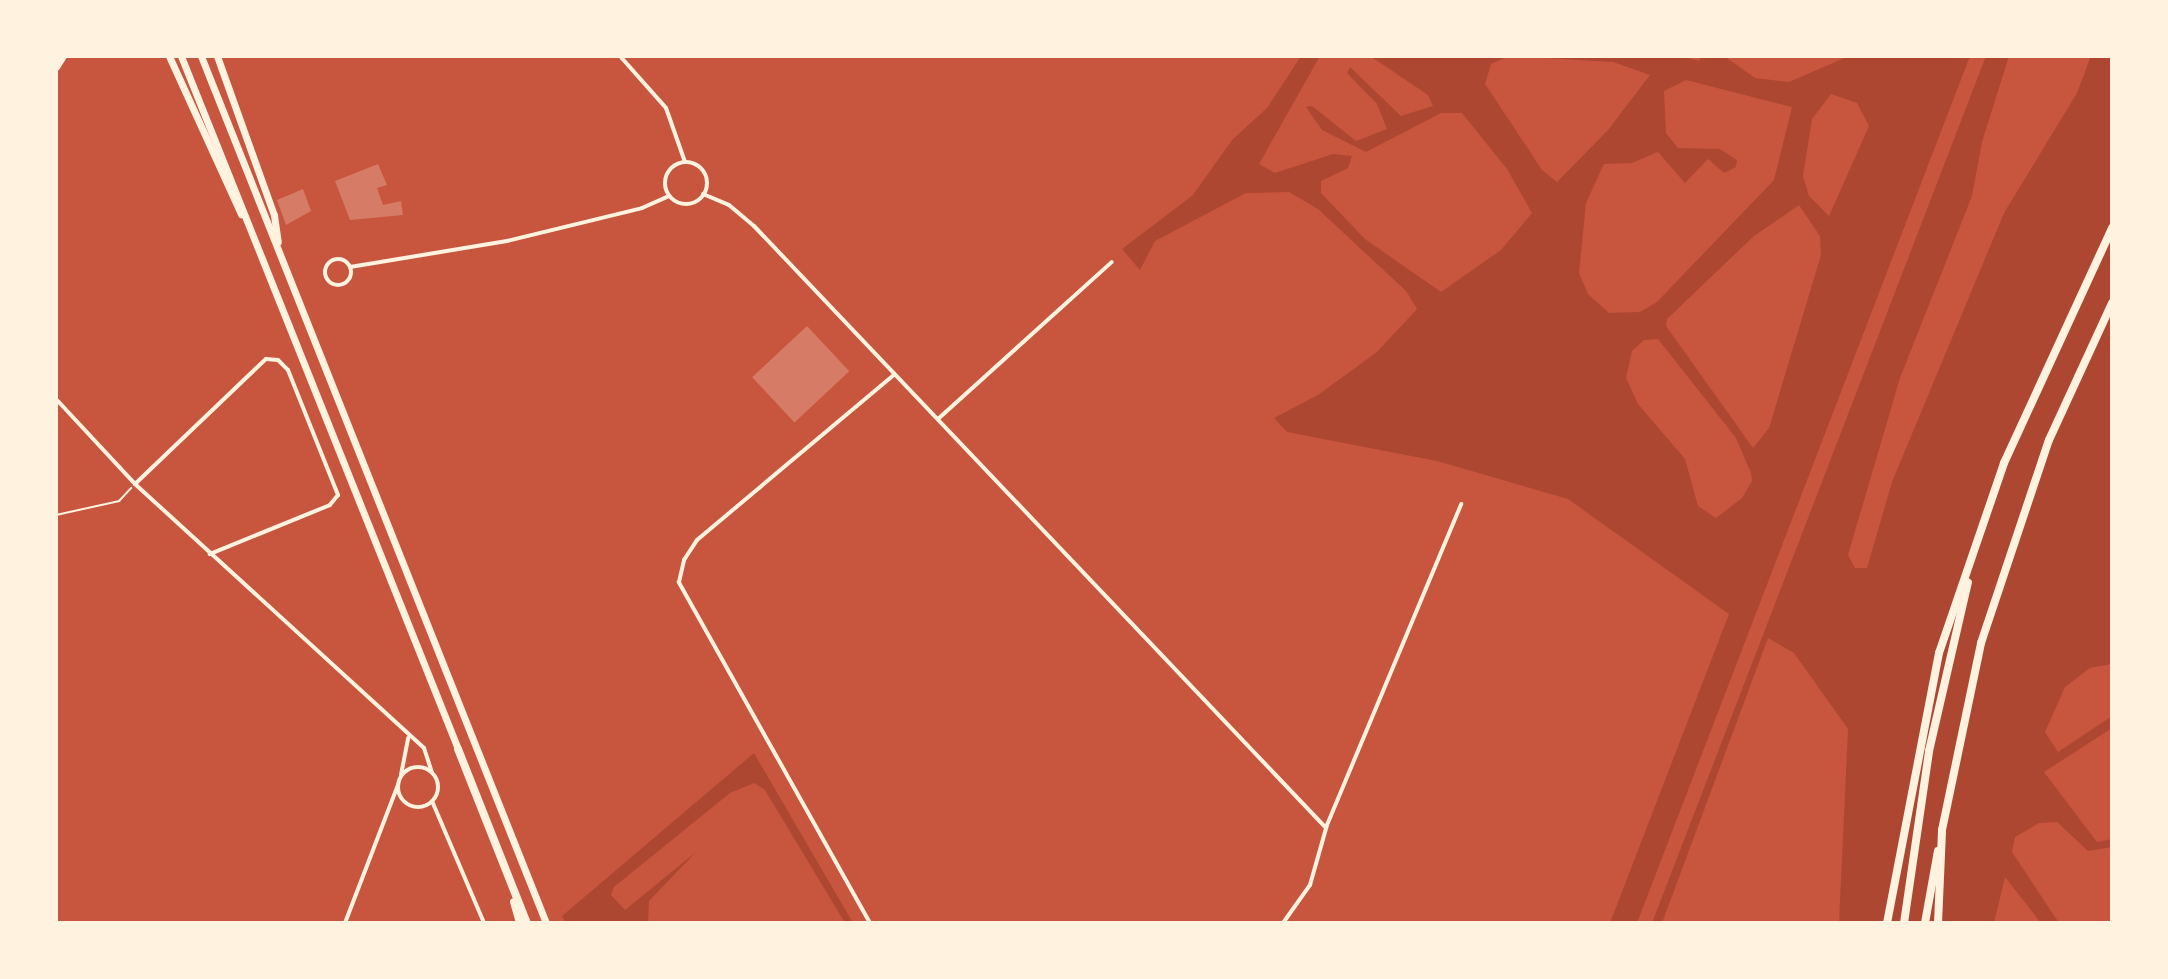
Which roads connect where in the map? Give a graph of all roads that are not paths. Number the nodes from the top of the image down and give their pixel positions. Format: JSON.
{"nodes":[{"id":1,"x":63,"y":56,"type":"edge"},
{"id":2,"x":169,"y":56,"type":"edge"},
{"id":3,"x":181,"y":56,"type":"edge"},
{"id":4,"x":201,"y":56,"type":"edge"},
{"id":5,"x":217,"y":56,"type":"edge"},
{"id":6,"x":620,"y":56,"type":"edge"},
{"id":7,"x":56,"y":67,"type":"edge"},
{"id":8,"x":685,"y":162,"type":"junction"},
{"id":9,"x":703,"y":194,"type":"junction"},
{"id":10,"x":669,"y":196,"type":"junction"},
{"id":11,"x":2112,"y":228,"type":"edge"},
{"id":12,"x":280,"y":257,"type":"junction"},
{"id":13,"x":264,"y":261,"type":"junction"},
{"id":14,"x":1112,"y":262,"type":"dead end"},
{"id":15,"x":350,"y":267,"type":"junction"},
{"id":16,"x":2112,"y":303,"type":"edge"},
{"id":17,"x":895,"y":374,"type":"junction"},
{"id":18,"x":56,"y":399,"type":"edge"},
{"id":19,"x":938,"y":419,"type":"junction"},
{"id":20,"x":135,"y":484,"type":"junction"},
{"id":21,"x":1461,"y":504,"type":"dead end"},
{"id":22,"x":1983,"y":523,"type":"junction"},
{"id":23,"x":210,"y":554,"type":"junction"},
{"id":24,"x":408,"y":738,"type":"junction"},
{"id":25,"x":458,"y":749,"type":"joint"},
{"id":26,"x":432,"y":772,"type":"junction"},
{"id":27,"x":400,"y":778,"type":"junction"},
{"id":28,"x":398,"y":785,"type":"junction"},
{"id":29,"x":432,"y":801,"type":"junction"},
{"id":30,"x":1326,"y":828,"type":"junction"},
{"id":31,"x":1942,"y":830,"type":"junction"},
{"id":32,"x":499,"y":852,"type":"junction"},
{"id":33,"x":345,"y":923,"type":"edge"},
{"id":34,"x":484,"y":923,"type":"edge"},
{"id":35,"x":520,"y":923,"type":"edge"},
{"id":36,"x":527,"y":923,"type":"edge"},
{"id":37,"x":546,"y":923,"type":"edge"},
{"id":38,"x":870,"y":923,"type":"edge"},
{"id":39,"x":1283,"y":923,"type":"edge"},
{"id":40,"x":1887,"y":923,"type":"edge"},
{"id":41,"x":1904,"y":923,"type":"edge"},
{"id":42,"x":1925,"y":923,"type":"edge"},
{"id":43,"x":1938,"y":923,"type":"edge"}],
"edges":[{"from":1,"to":7,"type":"highway"},
{"from":2,"to":13,"type":"highway"},
{"from":3,"to":13,"type":"highway"},
{"from":4,"to":12,"type":"highway"},
{"from":5,"to":12,"type":"highway"},
{"from":6,"to":8,"type":"street"},
{"from":8,"to":9,"type":"street"},
{"from":8,"to":10,"type":"street"},
{"from":9,"to":10,"type":"street"},
{"from":9,"to":17,"type":"street"},
{"from":10,"to":15,"type":"street"},
{"from":11,"to":22,"type":"highway"},
{"from":12,"to":37,"type":"highway"},
{"from":13,"to":25,"type":"highway"},
{"from":14,"to":19,"type":"street"},
{"from":15,"to":15,"type":"street"},
{"from":16,"to":31,"type":"highway"},
{"from":17,"to":19,"type":"street"},
{"from":17,"to":38,"type":"street"},
{"from":18,"to":20,"type":"street"},
{"from":19,"to":30,"type":"street"},
{"from":20,"to":23,"type":"street"},
{"from":20,"to":23,"type":"street"},
{"from":21,"to":30,"type":"street"},
{"from":22,"to":40,"type":"highway"},
{"from":22,"to":41,"type":"highway"},
{"from":23,"to":24,"type":"street"},
{"from":24,"to":26,"type":"street"},
{"from":24,"to":27,"type":"street"},
{"from":25,"to":32,"type":"highway"},
{"from":26,"to":27,"type":"street"},
{"from":26,"to":29,"type":"street"},
{"from":27,"to":28,"type":"street"},
{"from":28,"to":29,"type":"street"},
{"from":28,"to":33,"type":"street"},
{"from":29,"to":34,"type":"street"},
{"from":30,"to":39,"type":"street"},
{"from":31,"to":42,"type":"highway"},
{"from":31,"to":43,"type":"highway"},
{"from":32,"to":35,"type":"highway"},
{"from":32,"to":36,"type":"highway"}]}
